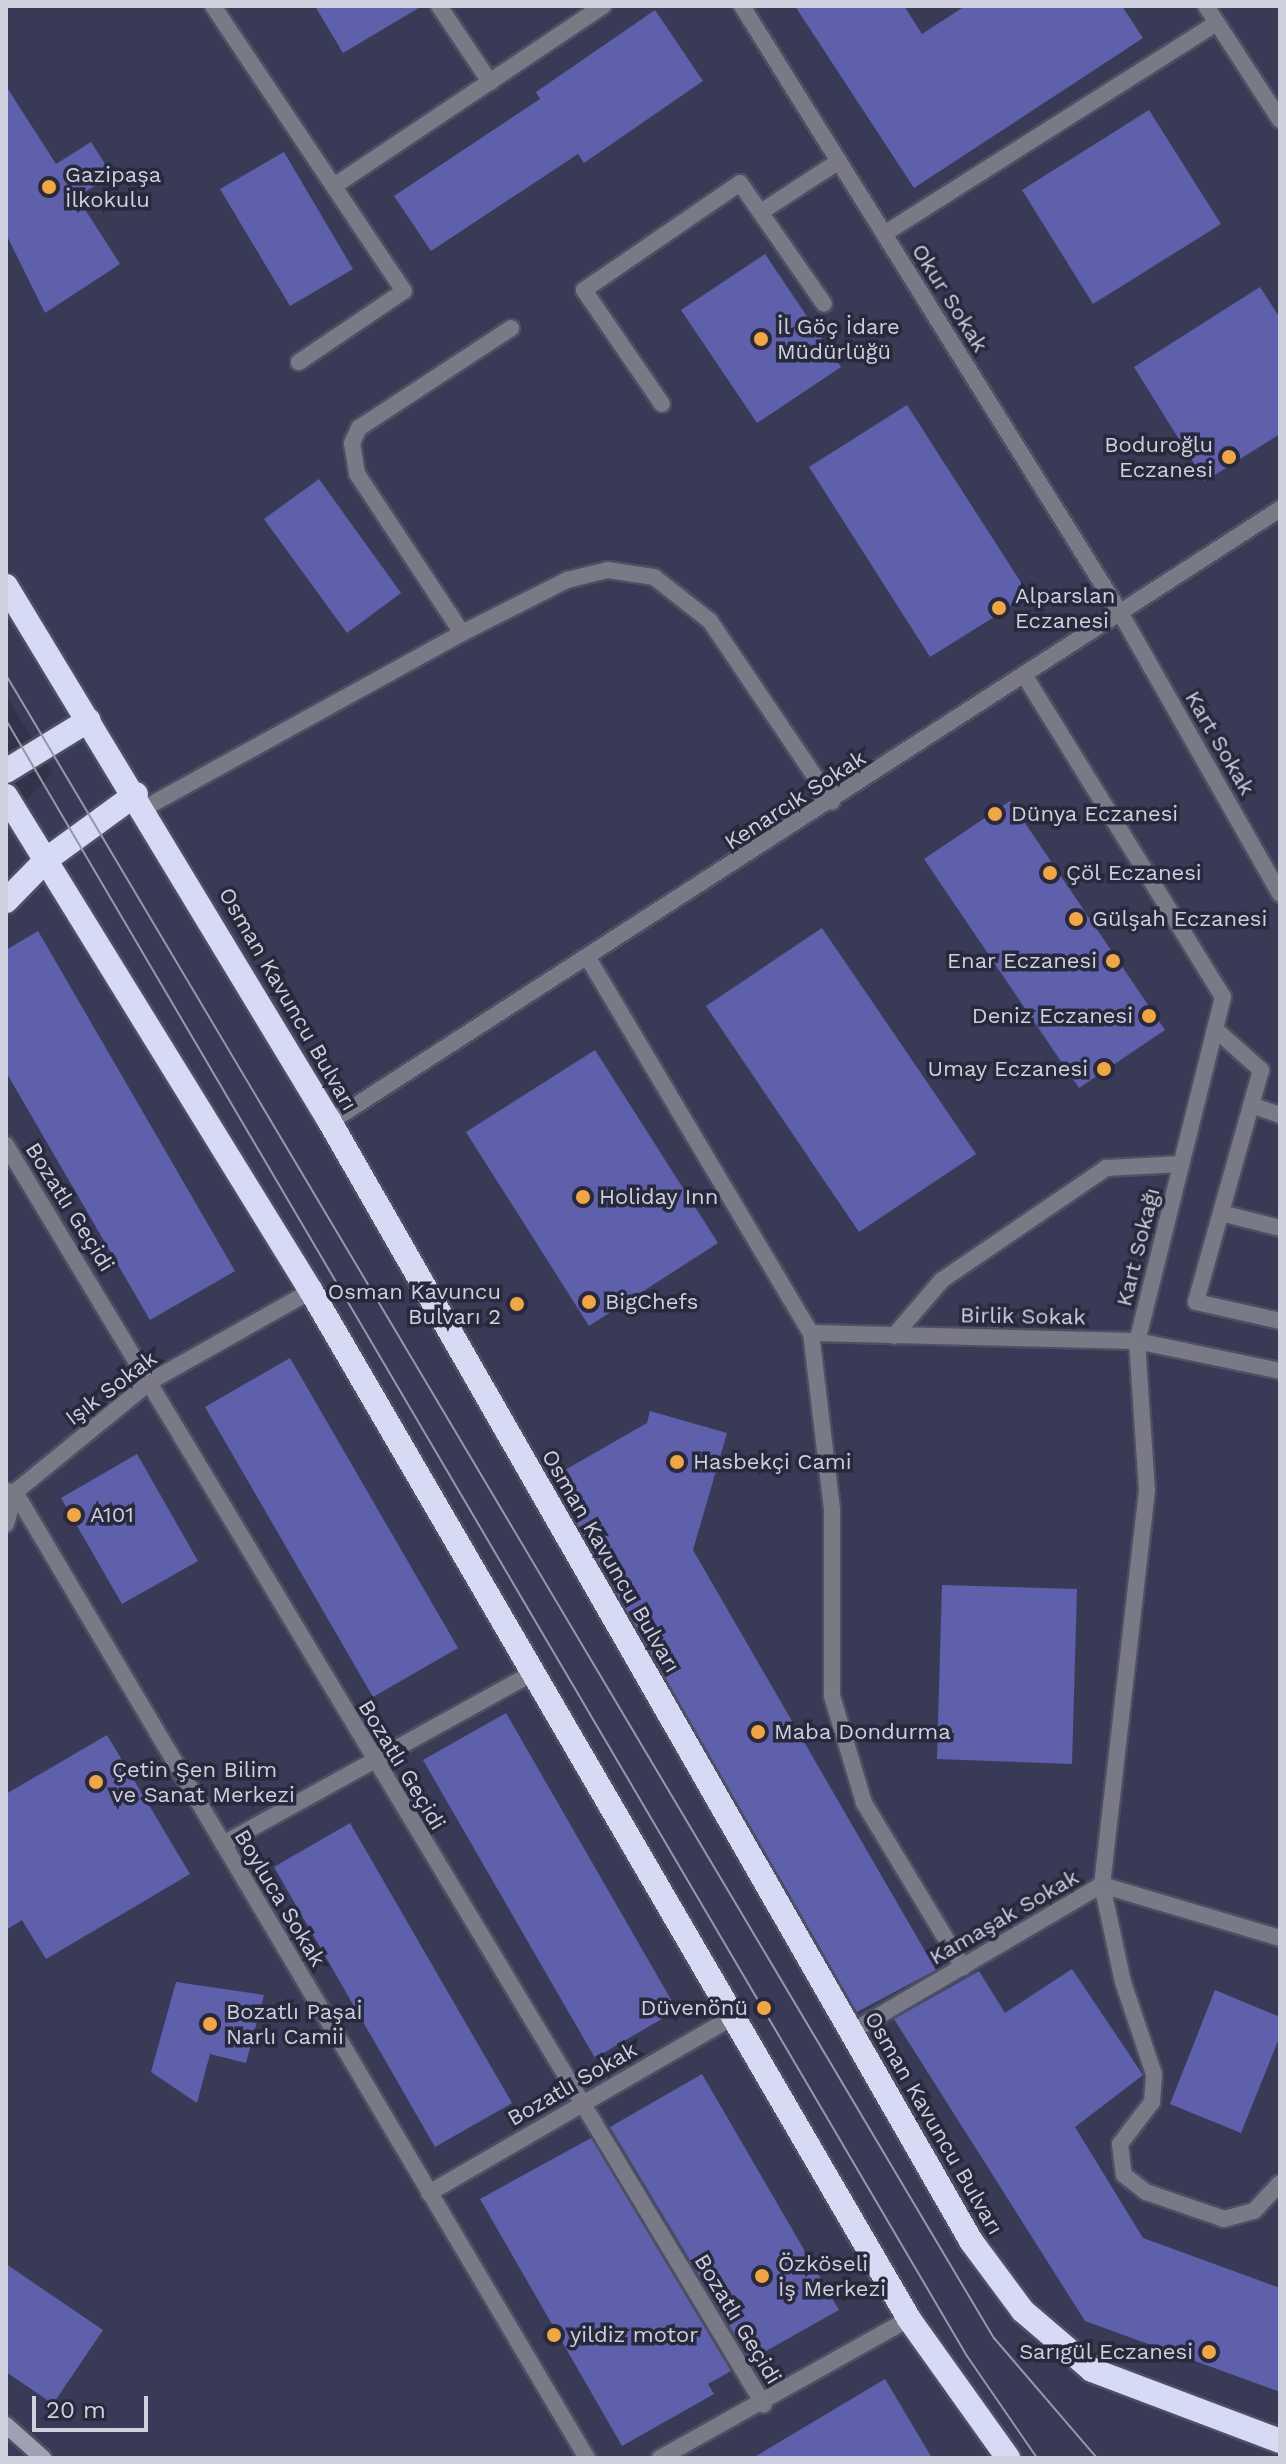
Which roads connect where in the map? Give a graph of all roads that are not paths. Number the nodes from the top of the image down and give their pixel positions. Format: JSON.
{"nodes":[{"id":1,"x":213,"y":6,"type":"edge"},
{"id":2,"x":439,"y":6,"type":"edge"},
{"id":3,"x":603,"y":6,"type":"edge"},
{"id":4,"x":742,"y":6,"type":"edge"},
{"id":5,"x":1206,"y":6,"type":"edge"},
{"id":6,"x":1217,"y":23,"type":"junction"},
{"id":7,"x":490,"y":82,"type":"junction"},
{"id":8,"x":1280,"y":120,"type":"edge"},
{"id":9,"x":839,"y":161,"type":"junction"},
{"id":10,"x":334,"y":186,"type":"junction"},
{"id":11,"x":761,"y":212,"type":"junction"},
{"id":12,"x":884,"y":234,"type":"junction"},
{"id":13,"x":824,"y":304,"type":"dead end"},
{"id":14,"x":511,"y":328,"type":"dead end"},
{"id":15,"x":299,"y":362,"type":"dead end"},
{"id":16,"x":662,"y":404,"type":"dead end"},
{"id":17,"x":1280,"y":509,"type":"edge"},
{"id":18,"x":6,"y":586,"type":"edge"},
{"id":19,"x":1121,"y":614,"type":"junction"},
{"id":20,"x":462,"y":633,"type":"junction"},
{"id":21,"x":1026,"y":678,"type":"junction"},
{"id":22,"x":89,"y":720,"type":"junction"},
{"id":23,"x":6,"y":771,"type":"edge"},
{"id":24,"x":6,"y":796,"type":"edge"},
{"id":25,"x":140,"y":801,"type":"junction"},
{"id":26,"x":832,"y":802,"type":"junction"},
{"id":27,"x":47,"y":859,"type":"junction"},
{"id":28,"x":1280,"y":894,"type":"edge"},
{"id":29,"x":6,"y":901,"type":"edge"},
{"id":30,"x":588,"y":958,"type":"junction"},
{"id":31,"x":1215,"y":1029,"type":"junction"},
{"id":32,"x":1251,"y":1105,"type":"junction"},
{"id":33,"x":1280,"y":1115,"type":"edge"},
{"id":34,"x":330,"y":1122,"type":"junction"},
{"id":35,"x":6,"y":1145,"type":"edge"},
{"id":36,"x":1181,"y":1164,"type":"junction"},
{"id":37,"x":1221,"y":1213,"type":"junction"},
{"id":38,"x":1280,"y":1228,"type":"edge"},
{"id":39,"x":311,"y":1291,"type":"junction"},
{"id":40,"x":1280,"y":1321,"type":"edge"},
{"id":41,"x":811,"y":1333,"type":"junction"},
{"id":42,"x":894,"y":1336,"type":"junction"},
{"id":43,"x":1137,"y":1341,"type":"junction"},
{"id":44,"x":1280,"y":1371,"type":"edge"},
{"id":45,"x":151,"y":1381,"type":"junction"},
{"id":46,"x":10,"y":1491,"type":"edge"},
{"id":47,"x":6,"y":1524,"type":"edge"},
{"id":48,"x":534,"y":1672,"type":"junction"},
{"id":49,"x":373,"y":1761,"type":"junction"},
{"id":50,"x":223,"y":1844,"type":"junction"},
{"id":51,"x":1102,"y":1885,"type":"junction"},
{"id":52,"x":1280,"y":1938,"type":"edge"},
{"id":53,"x":963,"y":1967,"type":"junction"},
{"id":54,"x":738,"y":2014,"type":"junction"},
{"id":55,"x":851,"y":2032,"type":"junction"},
{"id":56,"x":582,"y":2104,"type":"junction"},
{"id":57,"x":1280,"y":2183,"type":"edge"},
{"id":58,"x":429,"y":2193,"type":"junction"},
{"id":59,"x":909,"y":2319,"type":"junction"},
{"id":60,"x":764,"y":2405,"type":"junction"},
{"id":61,"x":6,"y":2425,"type":"edge"},
{"id":62,"x":1280,"y":2441,"type":"edge"},
{"id":63,"x":43,"y":2458,"type":"edge"},
{"id":64,"x":587,"y":2458,"type":"edge"},
{"id":65,"x":660,"y":2458,"type":"edge"},
{"id":66,"x":1008,"y":2458,"type":"edge"}],
"edges":[{"from":1,"to":10,"type":"street"},
{"from":2,"to":7,"type":"street"},
{"from":3,"to":7,"type":"street"},
{"from":4,"to":9,"type":"street","name":"Okur Sokak"},
{"from":5,"to":6,"type":"street"},
{"from":6,"to":8,"type":"street"},
{"from":6,"to":12,"type":"street"},
{"from":7,"to":10,"type":"street"},
{"from":9,"to":11,"type":"street"},
{"from":9,"to":12,"type":"street","name":"Okur Sokak"},
{"from":10,"to":15,"type":"street"},
{"from":11,"to":13,"type":"street"},
{"from":11,"to":16,"type":"street"},
{"from":12,"to":19,"type":"street","name":"Okur Sokak"},
{"from":14,"to":20,"type":"street"},
{"from":17,"to":19,"type":"street","name":"Kenarcık Sokak"},
{"from":18,"to":22,"type":"highway","name":"Osman Kavuncu Bulvarı"},
{"from":19,"to":21,"type":"street","name":"Kenarcık Sokak"},
{"from":19,"to":28,"type":"street","name":"Kart Sokak"},
{"from":20,"to":25,"type":"street"},
{"from":20,"to":26,"type":"street"},
{"from":21,"to":26,"type":"street","name":"Kenarcık Sokak"},
{"from":21,"to":31,"type":"street","name":"Kart Sokağı"},
{"from":22,"to":23,"type":"highway"},
{"from":22,"to":25,"type":"highway","name":"Osman Kavuncu Bulvarı"},
{"from":24,"to":27,"type":"highway"},
{"from":25,"to":27,"type":"highway"},
{"from":25,"to":34,"type":"highway","name":"Osman Kavuncu Bulvarı"},
{"from":26,"to":30,"type":"street","name":"Kenarcık Sokak"},
{"from":27,"to":29,"type":"highway"},
{"from":27,"to":39,"type":"highway"},
{"from":30,"to":34,"type":"street","name":"Kenarcık Sokak"},
{"from":30,"to":41,"type":"street"},
{"from":31,"to":32,"type":"street"},
{"from":31,"to":36,"type":"street","name":"Kart Sokağı"},
{"from":32,"to":33,"type":"street"},
{"from":32,"to":37,"type":"street"},
{"from":34,"to":55,"type":"highway","name":"Osman Kavuncu Bulvarı"},
{"from":35,"to":45,"type":"street","name":"Bozatlı Geçidi"},
{"from":36,"to":42,"type":"street"},
{"from":36,"to":43,"type":"street","name":"Kart Sokağı"},
{"from":37,"to":38,"type":"street"},
{"from":37,"to":40,"type":"street"},
{"from":39,"to":45,"type":"street","name":"Işık Sokak"},
{"from":39,"to":48,"type":"highway"},
{"from":41,"to":42,"type":"street","name":"Birlik Sokak"},
{"from":41,"to":53,"type":"street"},
{"from":42,"to":43,"type":"street","name":"Birlik Sokak"},
{"from":43,"to":44,"type":"street","name":"Birlik Sokak"},
{"from":43,"to":51,"type":"street","name":"Kart Sokağı"},
{"from":45,"to":46,"type":"street","name":"Işık Sokak"},
{"from":45,"to":49,"type":"street","name":"Bozatlı Geçidi"},
{"from":46,"to":47,"type":"street"},
{"from":46,"to":50,"type":"street","name":"Boyluca Sokak"},
{"from":48,"to":49,"type":"street"},
{"from":48,"to":54,"type":"highway"},
{"from":49,"to":50,"type":"street"},
{"from":49,"to":56,"type":"street","name":"Bozatlı Geçidi"},
{"from":50,"to":58,"type":"street","name":"Boyluca Sokak"},
{"from":51,"to":52,"type":"street","name":"Kamaşak Sokak"},
{"from":51,"to":53,"type":"street","name":"Kamaşak Sokak"},
{"from":51,"to":57,"type":"street","name":"Kart Sokağı"},
{"from":53,"to":55,"type":"street","name":"Kamaşak Sokak"},
{"from":54,"to":56,"type":"street","name":"Bozatlı Sokak"},
{"from":54,"to":59,"type":"highway"},
{"from":55,"to":62,"type":"highway","name":"Osman Kavuncu Bulvarı"},
{"from":56,"to":58,"type":"street","name":"Bozatlı Sokak"},
{"from":56,"to":60,"type":"street","name":"Bozatlı Geçidi"},
{"from":58,"to":64,"type":"street","name":"Boyluca Sokak"},
{"from":59,"to":60,"type":"street"},
{"from":59,"to":66,"type":"highway"},
{"from":60,"to":65,"type":"street"},
{"from":61,"to":63,"type":"street"}]}
